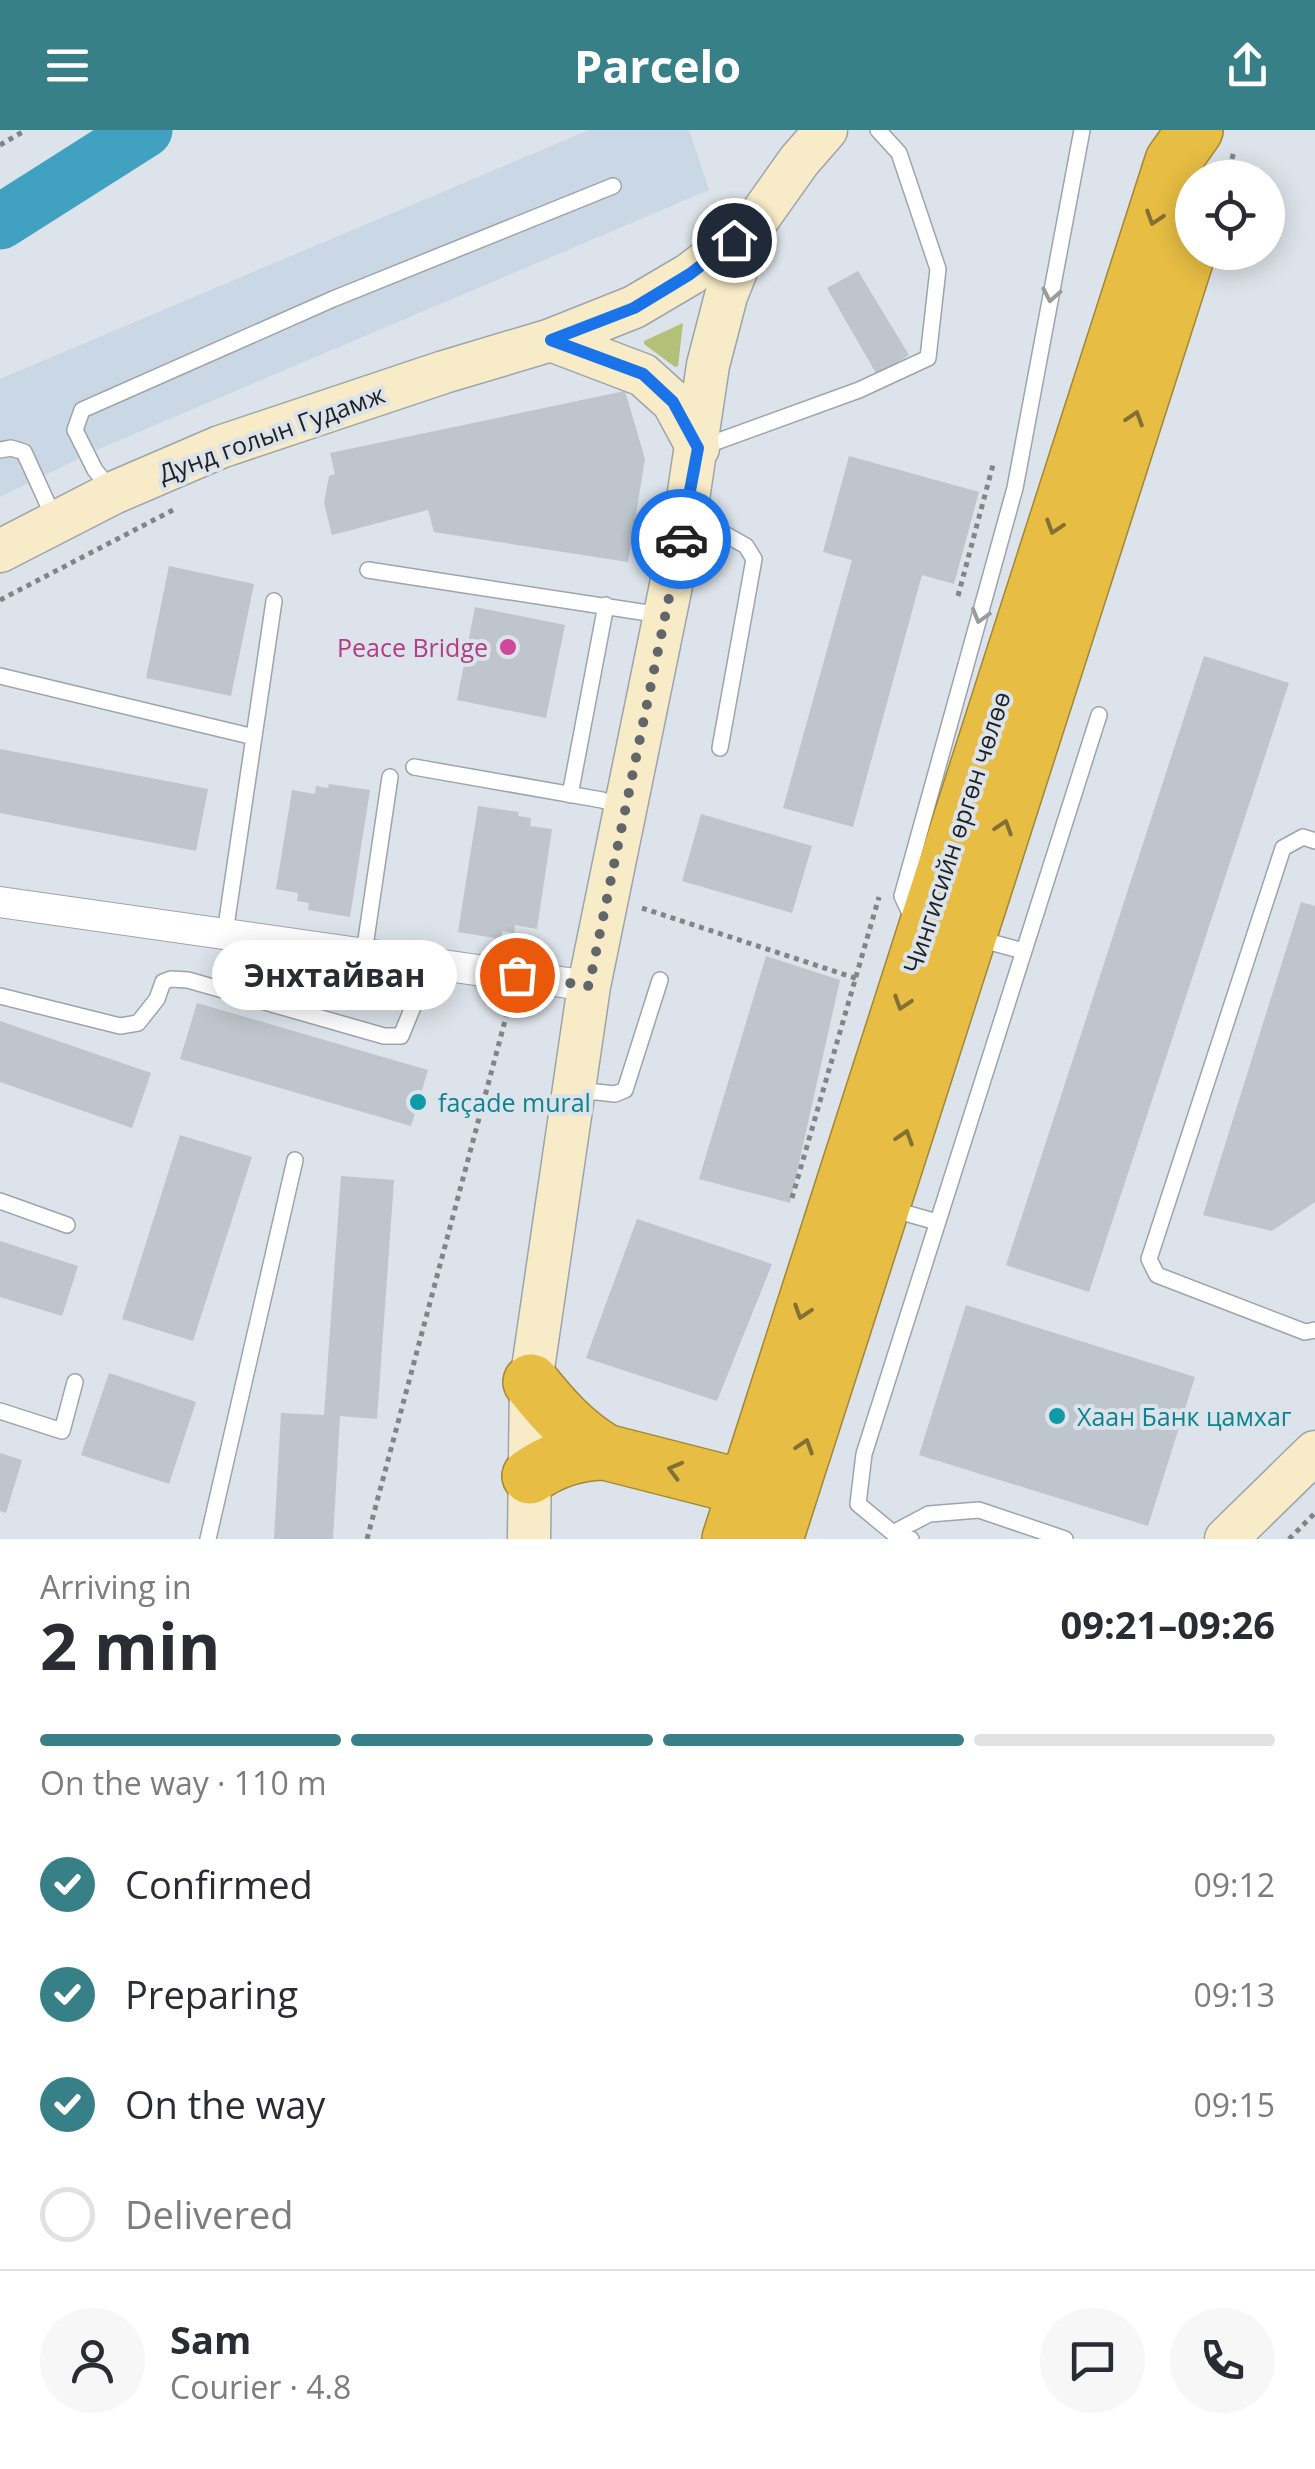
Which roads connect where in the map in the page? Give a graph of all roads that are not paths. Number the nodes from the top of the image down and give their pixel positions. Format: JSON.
{"nodes":[{"id":1,"x":826,"y":130,"type":"edge"},
{"id":2,"x":878,"y":130,"type":"edge"},
{"id":3,"x":1082,"y":130,"type":"edge"},
{"id":4,"x":1195,"y":130,"type":"edge"},
{"id":5,"x":1212,"y":130,"type":"edge"},
{"id":6,"x":1212,"y":160,"type":"edge"},
{"id":7,"x":613,"y":186,"type":"dead end"},
{"id":8,"x":755,"y":223,"type":"junction"},
{"id":9,"x":1181,"y":270,"type":"edge"},
{"id":10,"x":551,"y":340,"type":"junction"},
{"id":11,"x":698,"y":448,"type":"junction"},
{"id":12,"x":0,"y":450,"type":"edge"},
{"id":13,"x":113,"y":493,"type":"junction"},
{"id":14,"x":686,"y":512,"type":"junction"},
{"id":15,"x":57,"y":523,"type":"junction"},
{"id":16,"x":0,"y":551,"type":"edge"},
{"id":17,"x":368,"y":570,"type":"dead end"},
{"id":18,"x":274,"y":601,"type":"dead end"},
{"id":19,"x":606,"y":605,"type":"junction"},
{"id":20,"x":665,"y":616,"type":"junction"},
{"id":21,"x":0,"y":676,"type":"edge"},
{"id":22,"x":1099,"y":714,"type":"dead end"},
{"id":23,"x":254,"y":737,"type":"junction"},
{"id":24,"x":720,"y":748,"type":"dead end"},
{"id":25,"x":414,"y":767,"type":"dead end"},
{"id":26,"x":390,"y":777,"type":"dead end"},
{"id":27,"x":570,"y":794,"type":"junction"},
{"id":28,"x":626,"y":809,"type":"junction"},
{"id":29,"x":1315,"y":841,"type":"edge"},
{"id":30,"x":0,"y":902,"type":"edge"},
{"id":31,"x":225,"y":933,"type":"junction"},
{"id":32,"x":946,"y":937,"type":"junction"},
{"id":33,"x":1023,"y":951,"type":"junction"},
{"id":34,"x":364,"y":953,"type":"junction"},
{"id":35,"x":431,"y":962,"type":"junction"},
{"id":36,"x":660,"y":980,"type":"dead end"},
{"id":37,"x":589,"y":986,"type":"junction"},
{"id":38,"x":0,"y":996,"type":"edge"},
{"id":39,"x":574,"y":1090,"type":"junction"},
{"id":40,"x":294,"y":1160,"type":"dead end"},
{"id":41,"x":0,"y":1201,"type":"edge"},
{"id":42,"x":882,"y":1206,"type":"junction"},
{"id":43,"x":937,"y":1222,"type":"junction"},
{"id":44,"x":67,"y":1226,"type":"dead end"},
{"id":45,"x":1310,"y":1331,"type":"edge"},
{"id":46,"x":1315,"y":1348,"type":"edge"},
{"id":47,"x":75,"y":1382,"type":"dead end"},
{"id":48,"x":531,"y":1382,"type":"junction"},
{"id":49,"x":0,"y":1412,"type":"edge"},
{"id":50,"x":604,"y":1452,"type":"junction"},
{"id":51,"x":1315,"y":1452,"type":"edge"},
{"id":52,"x":530,"y":1476,"type":"junction"},
{"id":53,"x":746,"y":1488,"type":"junction"},
{"id":54,"x":892,"y":1533,"type":"junction"},
{"id":55,"x":208,"y":1539,"type":"edge"},
{"id":56,"x":528,"y":1539,"type":"edge"},
{"id":57,"x":730,"y":1539,"type":"edge"},
{"id":58,"x":775,"y":1539,"type":"edge"},
{"id":59,"x":911,"y":1539,"type":"edge"},
{"id":60,"x":1066,"y":1539,"type":"edge"},
{"id":61,"x":1226,"y":1539,"type":"edge"}],
"edges":[{"from":1,"to":8,"type":"main road"},
{"from":2,"to":11,"type":"lane"},
{"from":3,"to":32,"type":"lane","one_way":true},
{"from":4,"to":32,"type":"highway","name":"Чингисийн өргөн чөлөө","one_way":true},
{"from":5,"to":6,"type":"highway"},
{"from":7,"to":13,"type":"lane"},
{"from":8,"to":10,"type":"main road","name":"Дунд голын Гудамж"},
{"from":8,"to":11,"type":"main road"},
{"from":32,"to":9,"type":"highway","name":"Чингисийн өргөн чөлөө","one_way":true},
{"from":10,"to":11,"type":"main road"},
{"from":10,"to":13,"type":"main road","name":"Дунд голын Гудамж"},
{"from":11,"to":14,"type":"main road"},
{"from":12,"to":15,"type":"lane"},
{"from":13,"to":15,"type":"main road","name":"Дунд голын Гудамж"},
{"from":14,"to":20,"type":"main road"},
{"from":14,"to":24,"type":"lane"},
{"from":15,"to":16,"type":"main road","name":"Дунд голын Гудамж"},
{"from":17,"to":19,"type":"lane"},
{"from":18,"to":23,"type":"lane"},
{"from":19,"to":20,"type":"lane"},
{"from":19,"to":27,"type":"lane"},
{"from":20,"to":28,"type":"main road"},
{"from":21,"to":23,"type":"lane"},
{"from":22,"to":33,"type":"lane"},
{"from":23,"to":31,"type":"lane"},
{"from":25,"to":27,"type":"lane"},
{"from":26,"to":34,"type":"lane"},
{"from":27,"to":28,"type":"lane"},
{"from":28,"to":37,"type":"main road"},
{"from":29,"to":45,"type":"lane"},
{"from":30,"to":31,"type":"street"},
{"from":31,"to":34,"type":"street"},
{"from":32,"to":33,"type":"lane"},
{"from":42,"to":32,"type":"highway","name":"Чингисийн өргөн чөлөө","one_way":true},
{"from":32,"to":53,"type":"highway","name":"Чингисийн өргөн чөлөө","one_way":true},
{"from":33,"to":43,"type":"lane"},
{"from":34,"to":35,"type":"street"},
{"from":35,"to":37,"type":"street"},
{"from":35,"to":38,"type":"lane"},
{"from":36,"to":39,"type":"lane"},
{"from":37,"to":39,"type":"main road"},
{"from":39,"to":48,"type":"main road"},
{"from":40,"to":55,"type":"lane"},
{"from":41,"to":44,"type":"lane"},
{"from":42,"to":43,"type":"lane"},
{"from":58,"to":42,"type":"highway","name":"Чингисийн өргөн чөлөө","one_way":true},
{"from":43,"to":54,"type":"lane"},
{"from":45,"to":46,"type":"lane"},
{"from":47,"to":49,"type":"lane"},
{"from":48,"to":50,"type":"highway"},
{"from":48,"to":52,"type":"main road"},
{"from":50,"to":52,"type":"highway"},
{"from":53,"to":50,"type":"highway","one_way":true},
{"from":51,"to":61,"type":"main road"},
{"from":52,"to":56,"type":"main road"},
{"from":53,"to":57,"type":"highway","name":"Чингисийн өргөн чөлөө"},
{"from":54,"to":59,"type":"lane"},
{"from":54,"to":60,"type":"lane"}]}
